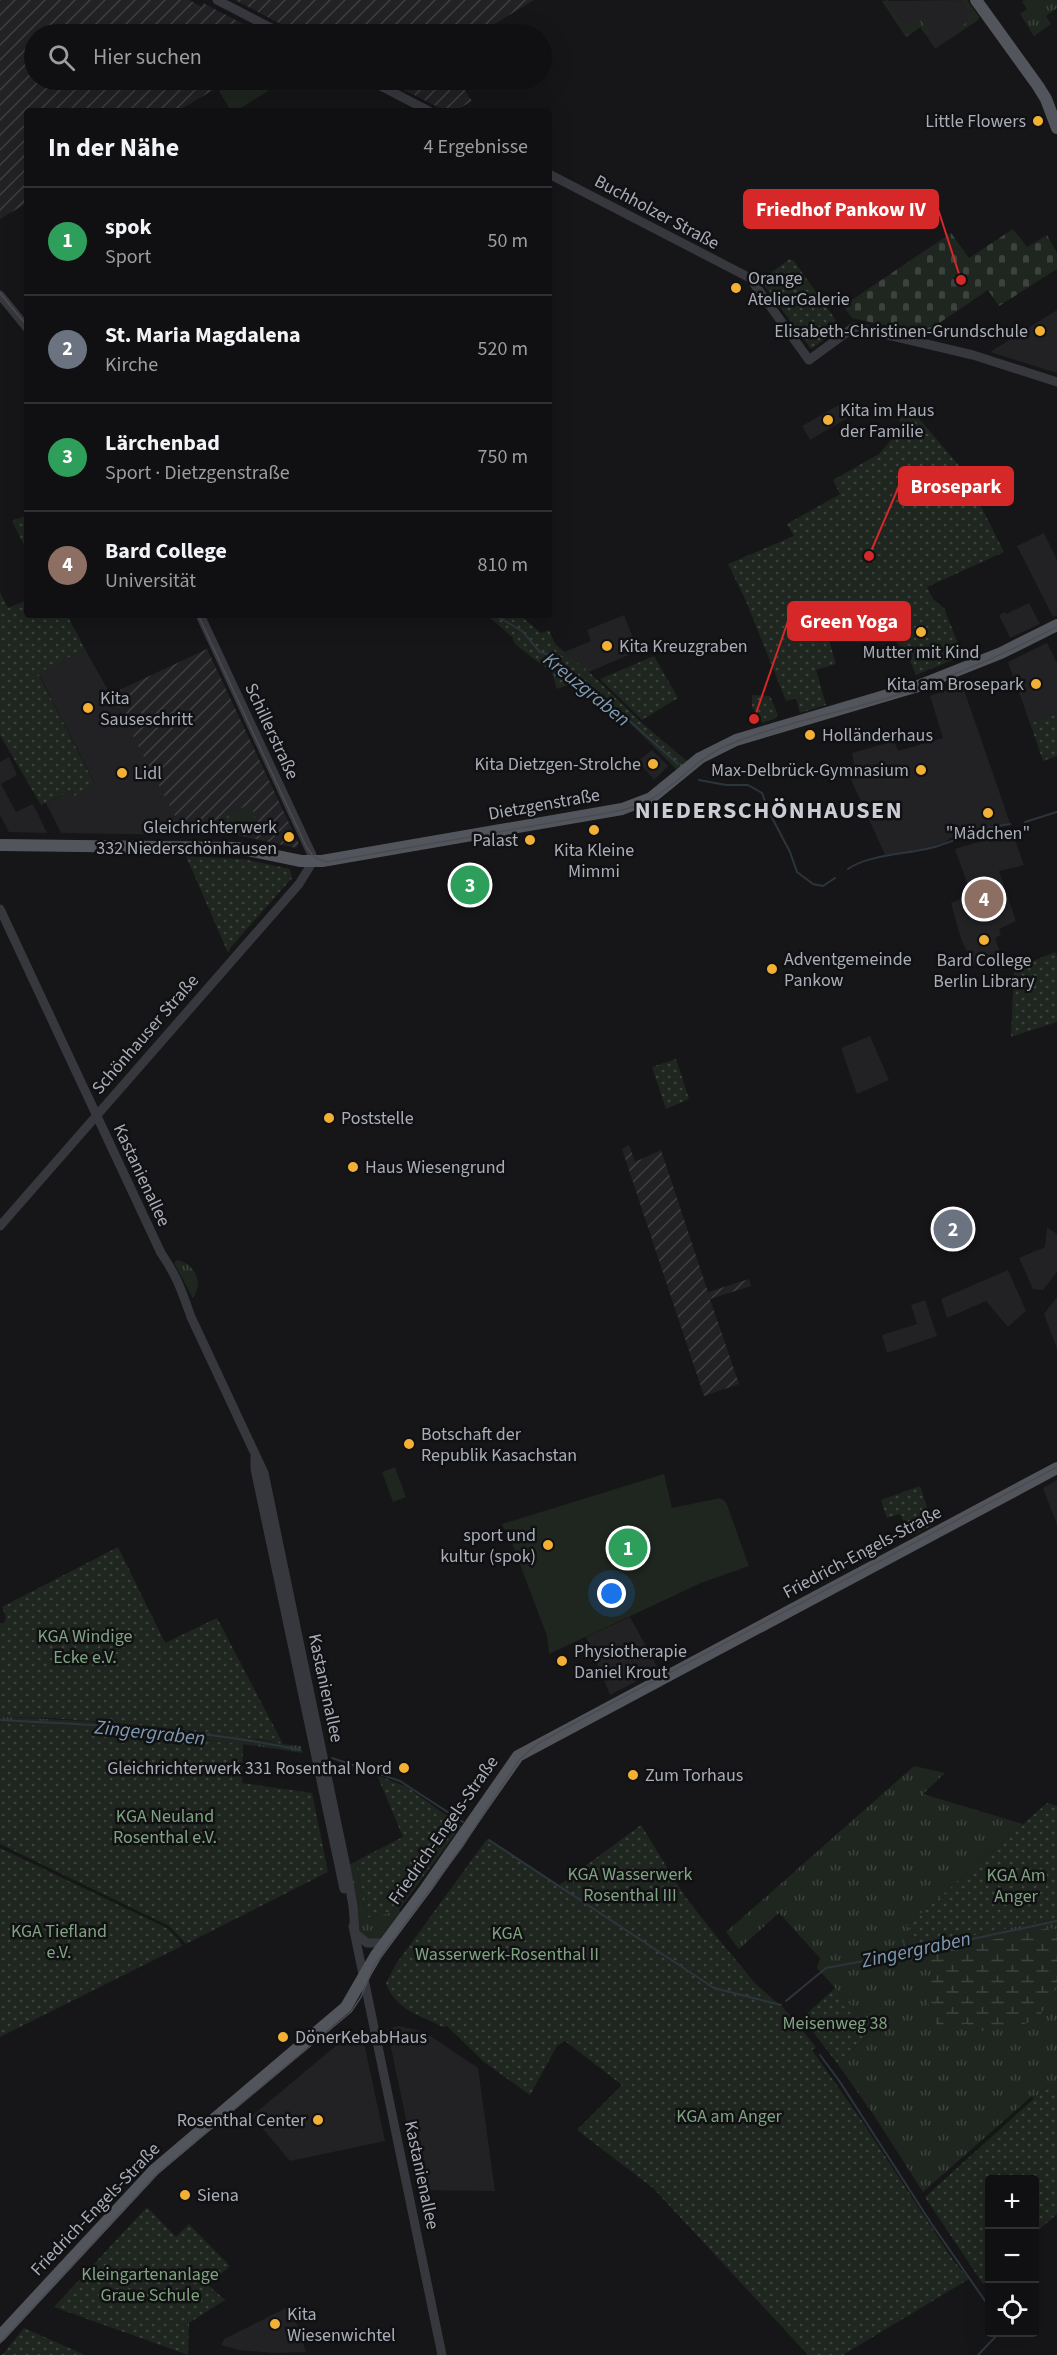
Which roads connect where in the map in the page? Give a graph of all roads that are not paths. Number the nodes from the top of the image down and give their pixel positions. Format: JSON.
{"nodes":[{"id":1,"x":217,"y":0,"type":"edge"},
{"id":2,"x":976,"y":0,"type":"edge"},
{"id":3,"x":264,"y":24,"type":"edge"},
{"id":4,"x":388,"y":90,"type":"edge"},
{"id":5,"x":423,"y":108,"type":"edge"},
{"id":6,"x":1057,"y":128,"type":"edge"},
{"id":7,"x":552,"y":176,"type":"edge"},
{"id":8,"x":0,"y":295,"type":"edge"},
{"id":9,"x":24,"y":324,"type":"edge"},
{"id":10,"x":1057,"y":382,"type":"edge"},
{"id":11,"x":201,"y":618,"type":"edge"},
{"id":12,"x":1057,"y":625,"type":"edge"},
{"id":13,"x":0,"y":845,"type":"edge"},
{"id":14,"x":312,"y":862,"type":"junction"},
{"id":15,"x":0,"y":909,"type":"edge"},
{"id":16,"x":96,"y":1115,"type":"junction"},
{"id":17,"x":0,"y":1226,"type":"edge"},
{"id":18,"x":1057,"y":1468,"type":"edge"},
{"id":19,"x":355,"y":1932,"type":"junction"},
{"id":20,"x":384,"y":1943,"type":"junction"},
{"id":21,"x":364,"y":1976,"type":"junction"},
{"id":22,"x":0,"y":2336,"type":"edge"},
{"id":23,"x":442,"y":2355,"type":"edge"}],
"edges":[{"from":1,"to":3,"type":"street"},
{"from":2,"to":6,"type":"main road"},
{"from":4,"to":5,"type":"street"},
{"from":7,"to":10,"type":"street","name":"Buchholzer Straße"},
{"from":8,"to":9,"type":"street"},
{"from":11,"to":14,"type":"street","name":"Schillerstraße"},
{"from":12,"to":14,"type":"main road","name":"Dietzgenstraße"},
{"from":13,"to":14,"type":"main road","name":"Dietzgenstraße"},
{"from":14,"to":16,"type":"street","name":"Schönhauser Straße"},
{"from":15,"to":16,"type":"street","name":"Kastanienallee"},
{"from":16,"to":17,"type":"street","name":"Schönhauser Straße"},
{"from":16,"to":19,"type":"street","name":"Kastanienallee"},
{"from":18,"to":20,"type":"main road","name":"Friedrich-Engels-Straße"},
{"from":19,"to":20,"type":"street"},
{"from":19,"to":21,"type":"street","name":"Kastanienallee"},
{"from":20,"to":21,"type":"main road","name":"Friedrich-Engels-Straße"},
{"from":21,"to":22,"type":"main road","name":"Friedrich-Engels-Straße"},
{"from":21,"to":23,"type":"street","name":"Kastanienallee"}]}
